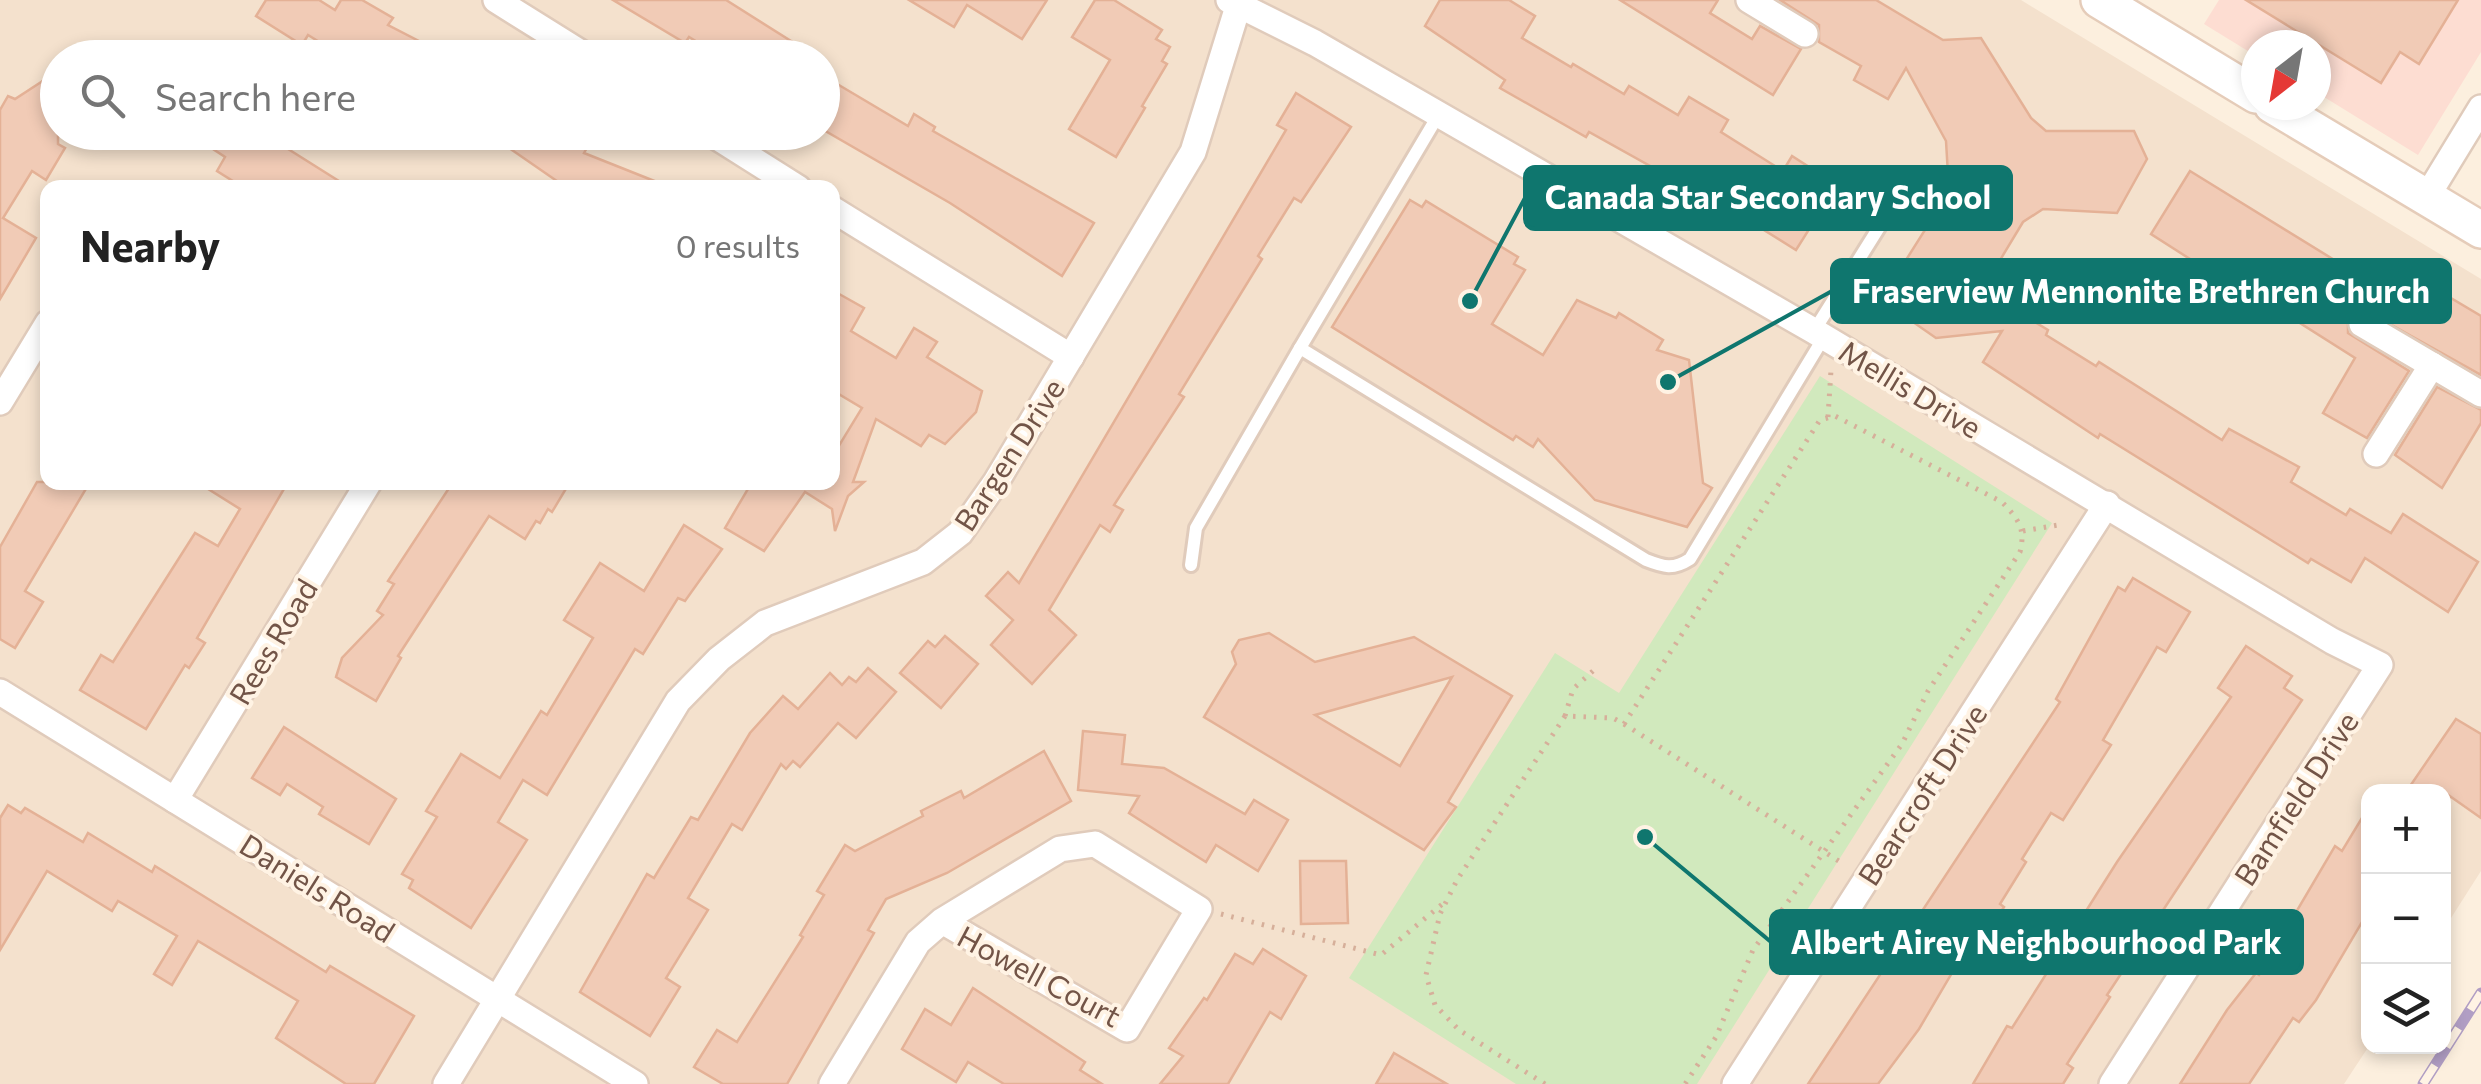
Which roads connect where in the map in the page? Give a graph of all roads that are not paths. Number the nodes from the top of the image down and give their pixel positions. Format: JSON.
{"nodes":[{"id":1,"x":496,"y":0,"type":"edge"},
{"id":2,"x":1749,"y":0,"type":"edge"},
{"id":3,"x":2099,"y":0,"type":"edge"},
{"id":4,"x":1236,"y":2,"type":"edge"},
{"id":5,"x":1805,"y":34,"type":"dead end"},
{"id":6,"x":560,"y":40,"type":"edge"},
{"id":7,"x":2241,"y":86,"type":"edge"},
{"id":8,"x":2481,"y":108,"type":"edge"},
{"id":9,"x":1438,"y":114,"type":"junction"},
{"id":10,"x":2297,"y":120,"type":"edge"},
{"id":11,"x":738,"y":150,"type":"edge"},
{"id":12,"x":785,"y":180,"type":"edge"},
{"id":13,"x":1908,"y":181,"type":"dead end"},
{"id":14,"x":2426,"y":198,"type":"junction"},
{"id":15,"x":840,"y":214,"type":"edge"},
{"id":16,"x":2481,"y":230,"type":"edge"},
{"id":17,"x":2362,"y":324,"type":"dead end"},
{"id":18,"x":1819,"y":334,"type":"junction"},
{"id":19,"x":40,"y":335,"type":"edge"},
{"id":20,"x":1300,"y":348,"type":"junction"},
{"id":21,"x":1071,"y":357,"type":"junction"},
{"id":22,"x":2432,"y":365,"type":"junction"},
{"id":23,"x":2481,"y":394,"type":"edge"},
{"id":24,"x":0,"y":402,"type":"edge"},
{"id":25,"x":2376,"y":454,"type":"dead end"},
{"id":26,"x":363,"y":490,"type":"edge"},
{"id":27,"x":2107,"y":504,"type":"junction"},
{"id":28,"x":1191,"y":565,"type":"dead end"},
{"id":29,"x":2380,"y":665,"type":"joint"},
{"id":30,"x":0,"y":692,"type":"edge"},
{"id":31,"x":175,"y":800,"type":"junction"},
{"id":32,"x":942,"y":921,"type":"junction"},
{"id":33,"x":497,"y":998,"type":"junction"},
{"id":34,"x":446,"y":1084,"type":"edge"},
{"id":35,"x":635,"y":1084,"type":"edge"},
{"id":36,"x":832,"y":1084,"type":"edge"},
{"id":37,"x":1735,"y":1084,"type":"edge"},
{"id":38,"x":2112,"y":1084,"type":"edge"}],
"edges":[{"from":1,"to":6,"type":"street"},
{"from":2,"to":5,"type":"street"},
{"from":3,"to":7,"type":"main road"},
{"from":4,"to":9,"type":"street","name":"Mellis Drive"},
{"from":4,"to":21,"type":"street","name":"Bargen Drive"},
{"from":8,"to":14,"type":"street"},
{"from":9,"to":18,"type":"street","name":"Mellis Drive"},
{"from":9,"to":20,"type":"lane"},
{"from":10,"to":14,"type":"main road"},
{"from":11,"to":12,"type":"street"},
{"from":13,"to":18,"type":"lane"},
{"from":14,"to":16,"type":"main road"},
{"from":15,"to":21,"type":"street"},
{"from":17,"to":22,"type":"street"},
{"from":18,"to":20,"type":"lane"},
{"from":18,"to":27,"type":"street","name":"Mellis Drive"},
{"from":19,"to":24,"type":"street"},
{"from":20,"to":28,"type":"lane"},
{"from":21,"to":33,"type":"street","name":"Bargen Drive"},
{"from":22,"to":23,"type":"street"},
{"from":22,"to":25,"type":"street"},
{"from":26,"to":31,"type":"street","name":"Rees Road"},
{"from":27,"to":29,"type":"street","name":"Mellis Drive"},
{"from":27,"to":37,"type":"street","name":"Bearcroft Drive"},
{"from":29,"to":38,"type":"street","name":"Bamfield Drive"},
{"from":30,"to":31,"type":"street","name":"Daniels Road"},
{"from":31,"to":33,"type":"street","name":"Daniels Road"},
{"from":32,"to":32,"type":"street","name":"Howell Court"},
{"from":32,"to":36,"type":"street","name":"Howell Court"},
{"from":33,"to":34,"type":"street","name":"Bargen Drive"},
{"from":33,"to":35,"type":"street","name":"Daniels Road"}]}
